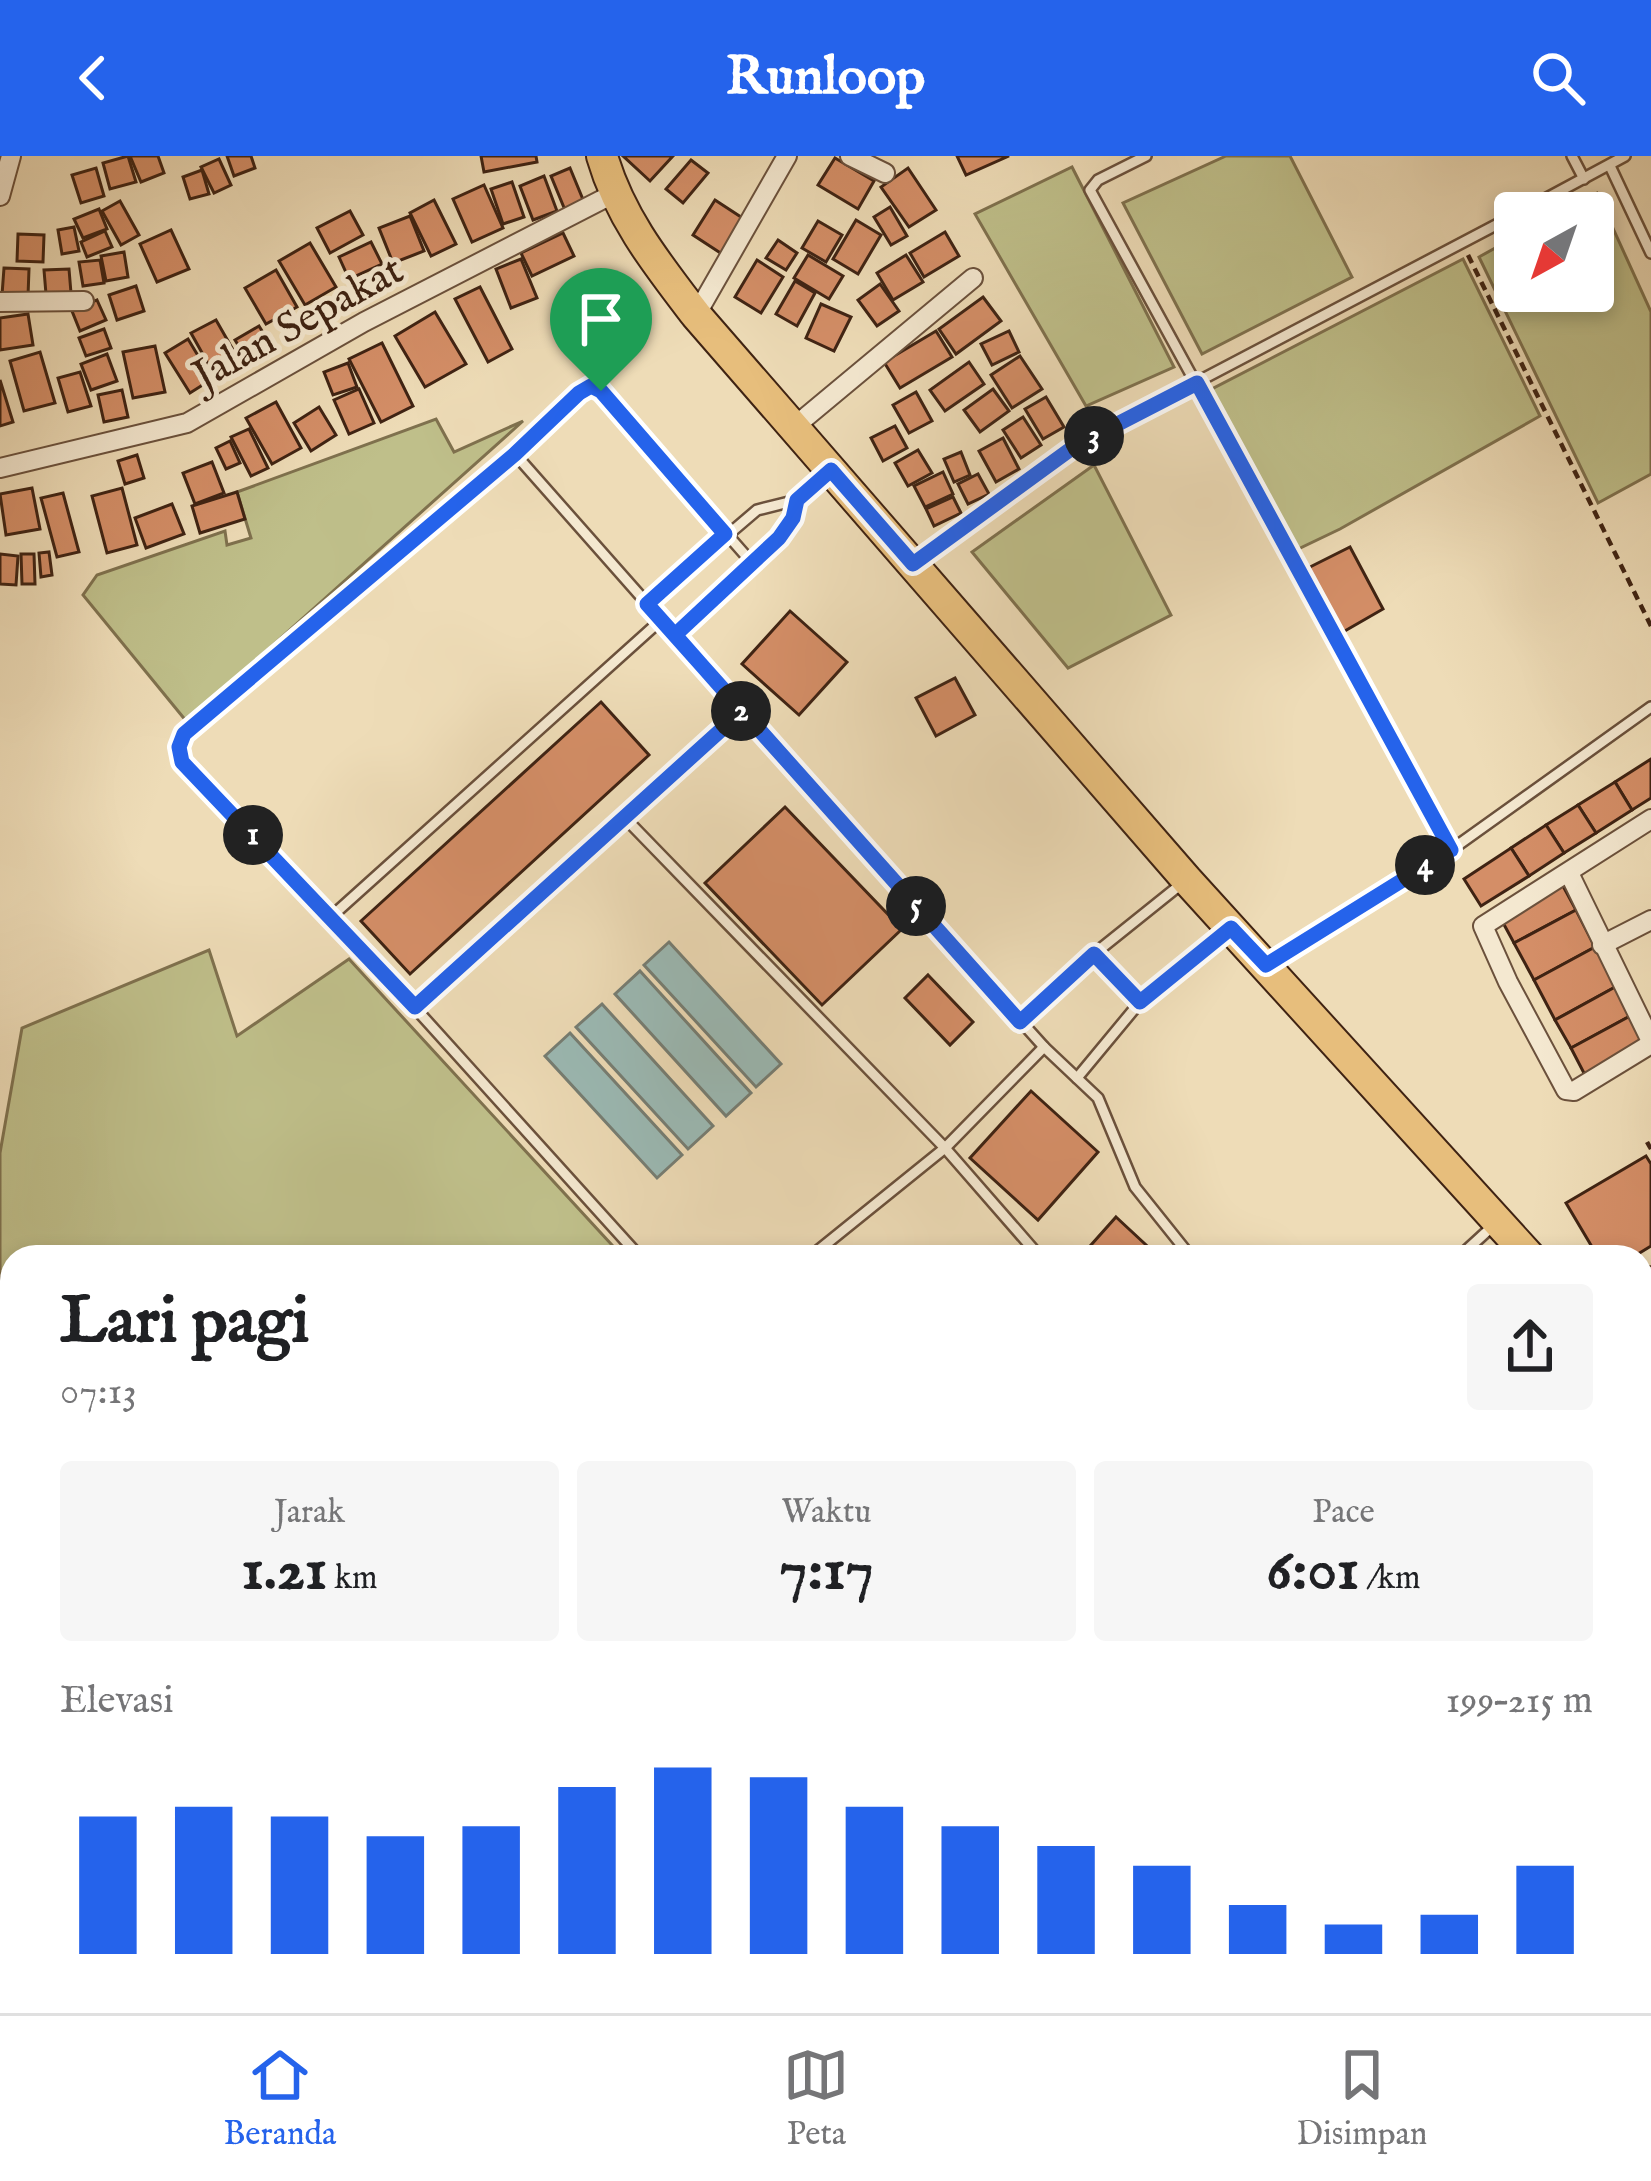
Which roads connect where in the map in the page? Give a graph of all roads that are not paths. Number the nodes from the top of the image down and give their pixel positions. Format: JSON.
{"nodes":[{"id":1,"x":11,"y":156,"type":"edge"},
{"id":2,"x":602,"y":156,"type":"edge"},
{"id":3,"x":787,"y":156,"type":"edge"},
{"id":4,"x":850,"y":156,"type":"edge"},
{"id":5,"x":1146,"y":156,"type":"edge"},
{"id":6,"x":1572,"y":156,"type":"edge"},
{"id":7,"x":1625,"y":156,"type":"edge"},
{"id":8,"x":1610,"y":166,"type":"junction"},
{"id":9,"x":885,"y":173,"type":"dead end"},
{"id":10,"x":1585,"y":179,"type":"junction"},
{"id":11,"x":1560,"y":192,"type":"edge"},
{"id":12,"x":613,"y":194,"type":"junction"},
{"id":13,"x":0,"y":196,"type":"edge"},
{"id":14,"x":1494,"y":226,"type":"edge"},
{"id":15,"x":1651,"y":253,"type":"edge"},
{"id":16,"x":973,"y":278,"type":"dead end"},
{"id":17,"x":84,"y":301,"type":"dead end"},
{"id":18,"x":0,"y":302,"type":"edge"},
{"id":19,"x":696,"y":315,"type":"junction"},
{"id":20,"x":1197,"y":383,"type":"junction"},
{"id":21,"x":794,"y":427,"type":"junction"},
{"id":22,"x":515,"y":454,"type":"junction"},
{"id":23,"x":0,"y":468,"type":"edge"},
{"id":24,"x":831,"y":470,"type":"junction"},
{"id":25,"x":797,"y":500,"type":"junction"},
{"id":26,"x":725,"y":534,"type":"junction"},
{"id":27,"x":913,"y":564,"type":"junction"},
{"id":28,"x":754,"y":565,"type":"junction"},
{"id":29,"x":647,"y":604,"type":"junction"},
{"id":30,"x":662,"y":620,"type":"junction"},
{"id":31,"x":675,"y":635,"type":"junction"},
{"id":32,"x":1651,"y":707,"type":"edge"},
{"id":33,"x":742,"y":711,"type":"junction"},
{"id":34,"x":625,"y":818,"type":"junction"},
{"id":35,"x":1650,"y":821,"type":"edge"},
{"id":36,"x":1451,"y":850,"type":"junction"},
{"id":37,"x":1568,"y":873,"type":"junction"},
{"id":38,"x":1186,"y":880,"type":"junction"},
{"id":39,"x":332,"y":916,"type":"junction"},
{"id":40,"x":1651,"y":920,"type":"edge"},
{"id":41,"x":1231,"y":928,"type":"junction"},
{"id":42,"x":1602,"y":945,"type":"junction"},
{"id":43,"x":1094,"y":954,"type":"junction"},
{"id":44,"x":1266,"y":965,"type":"junction"},
{"id":45,"x":1140,"y":1002,"type":"junction"},
{"id":46,"x":415,"y":1007,"type":"junction"},
{"id":47,"x":1020,"y":1022,"type":"junction"},
{"id":48,"x":1651,"y":1043,"type":"edge"},
{"id":49,"x":1043,"y":1047,"type":"junction"},
{"id":50,"x":1077,"y":1078,"type":"junction"},
{"id":51,"x":945,"y":1148,"type":"junction"},
{"id":52,"x":1497,"y":1222,"type":"junction"},
{"id":53,"x":629,"y":1245,"type":"edge"},
{"id":54,"x":825,"y":1245,"type":"edge"},
{"id":55,"x":1030,"y":1245,"type":"edge"},
{"id":56,"x":1181,"y":1245,"type":"edge"},
{"id":57,"x":1472,"y":1245,"type":"edge"},
{"id":58,"x":1519,"y":1245,"type":"edge"}],
"edges":[{"from":1,"to":13,"type":"street"},
{"from":2,"to":12,"type":"main road"},
{"from":3,"to":19,"type":"street"},
{"from":4,"to":9,"type":"street"},
{"from":5,"to":20,"type":"lane"},
{"from":6,"to":10,"type":"lane"},
{"from":7,"to":8,"type":"lane"},
{"from":8,"to":10,"type":"lane"},
{"from":8,"to":15,"type":"lane"},
{"from":10,"to":11,"type":"lane"},
{"from":12,"to":19,"type":"main road"},
{"from":12,"to":23,"type":"street","name":"Jalan Sepakat"},
{"from":14,"to":20,"type":"lane"},
{"from":16,"to":21,"type":"street"},
{"from":17,"to":18,"type":"street"},
{"from":19,"to":21,"type":"main road"},
{"from":20,"to":27,"type":"lane"},
{"from":20,"to":36,"type":"lane"},
{"from":21,"to":24,"type":"main road"},
{"from":22,"to":26,"type":"lane"},
{"from":22,"to":29,"type":"lane"},
{"from":22,"to":39,"type":"lane"},
{"from":24,"to":25,"type":"lane"},
{"from":24,"to":27,"type":"main road"},
{"from":25,"to":26,"type":"lane"},
{"from":25,"to":28,"type":"lane"},
{"from":26,"to":28,"type":"lane"},
{"from":26,"to":29,"type":"lane"},
{"from":27,"to":38,"type":"main road"},
{"from":28,"to":31,"type":"lane"},
{"from":29,"to":30,"type":"lane"},
{"from":30,"to":31,"type":"lane"},
{"from":30,"to":39,"type":"lane"},
{"from":31,"to":33,"type":"lane"},
{"from":32,"to":36,"type":"lane"},
{"from":33,"to":34,"type":"lane"},
{"from":33,"to":47,"type":"lane"},
{"from":34,"to":46,"type":"lane"},
{"from":34,"to":51,"type":"lane"},
{"from":35,"to":37,"type":"street"},
{"from":36,"to":44,"type":"lane"},
{"from":37,"to":42,"type":"street"},
{"from":37,"to":48,"type":"street"},
{"from":38,"to":41,"type":"main road"},
{"from":38,"to":43,"type":"lane"},
{"from":39,"to":46,"type":"lane"},
{"from":40,"to":42,"type":"street"},
{"from":41,"to":44,"type":"main road"},
{"from":41,"to":45,"type":"lane"},
{"from":42,"to":48,"type":"street"},
{"from":43,"to":45,"type":"lane"},
{"from":43,"to":47,"type":"lane"},
{"from":44,"to":52,"type":"main road"},
{"from":45,"to":50,"type":"lane"},
{"from":46,"to":53,"type":"lane"},
{"from":47,"to":49,"type":"lane"},
{"from":49,"to":50,"type":"lane"},
{"from":49,"to":51,"type":"lane"},
{"from":50,"to":56,"type":"lane"},
{"from":51,"to":54,"type":"lane"},
{"from":51,"to":55,"type":"lane"},
{"from":52,"to":57,"type":"lane"},
{"from":52,"to":58,"type":"main road"}]}
